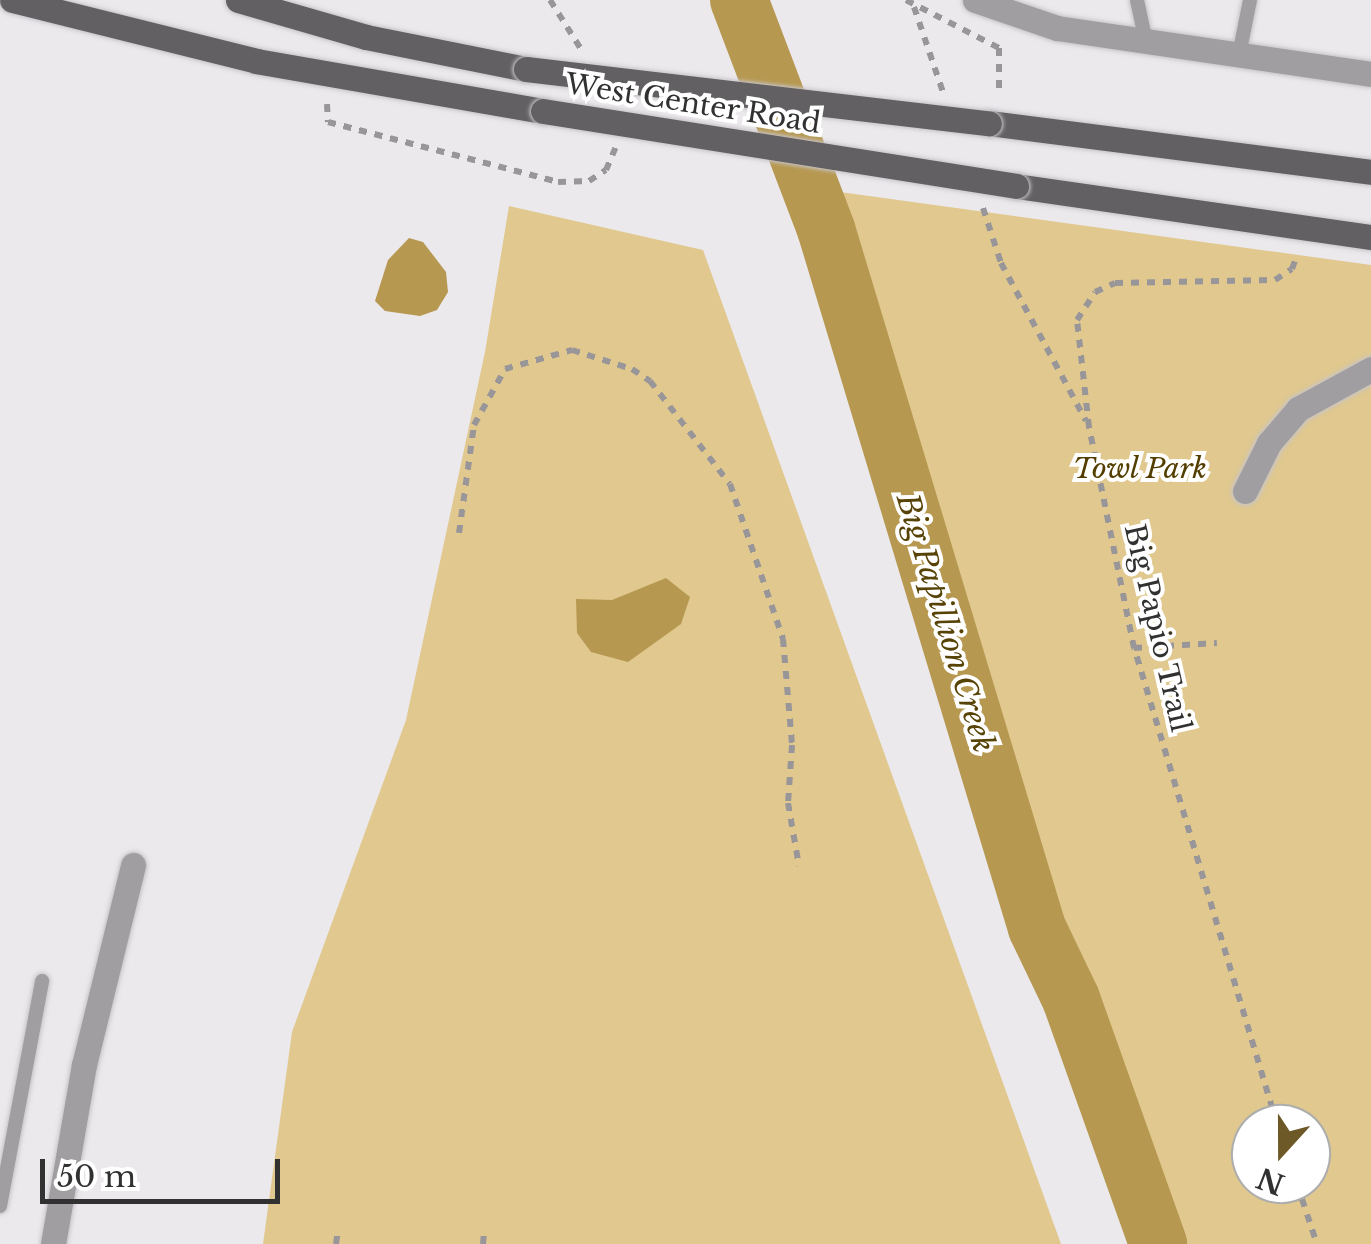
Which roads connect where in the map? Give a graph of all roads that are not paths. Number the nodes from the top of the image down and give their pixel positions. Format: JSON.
{"nodes":[{"id":1,"x":12,"y":0,"type":"edge"},
{"id":2,"x":238,"y":0,"type":"edge"},
{"id":3,"x":975,"y":0,"type":"edge"},
{"id":4,"x":1137,"y":0,"type":"edge"},
{"id":5,"x":1250,"y":0,"type":"edge"},
{"id":6,"x":1146,"y":42,"type":"junction"},
{"id":7,"x":1240,"y":55,"type":"junction"},
{"id":8,"x":1371,"y":74,"type":"edge"},
{"id":9,"x":1371,"y":172,"type":"edge"},
{"id":10,"x":1371,"y":237,"type":"edge"},
{"id":11,"x":1371,"y":368,"type":"edge"},
{"id":12,"x":1245,"y":491,"type":"dead end"},
{"id":13,"x":133,"y":865,"type":"dead end"},
{"id":14,"x":42,"y":981,"type":"dead end"},
{"id":15,"x":0,"y":1206,"type":"edge"},
{"id":16,"x":52,"y":1244,"type":"edge"}],
"edges":[{"from":1,"to":10,"type":"main road","name":"West Center Road","bridge":true},
{"from":2,"to":9,"type":"main road","name":"West Center Road","bridge":true},
{"from":3,"to":6,"type":"street"},
{"from":4,"to":6,"type":"lane"},
{"from":5,"to":7,"type":"lane"},
{"from":6,"to":7,"type":"street"},
{"from":7,"to":8,"type":"street"},
{"from":11,"to":12,"type":"street"},
{"from":13,"to":16,"type":"street"},
{"from":14,"to":15,"type":"lane"}]}
